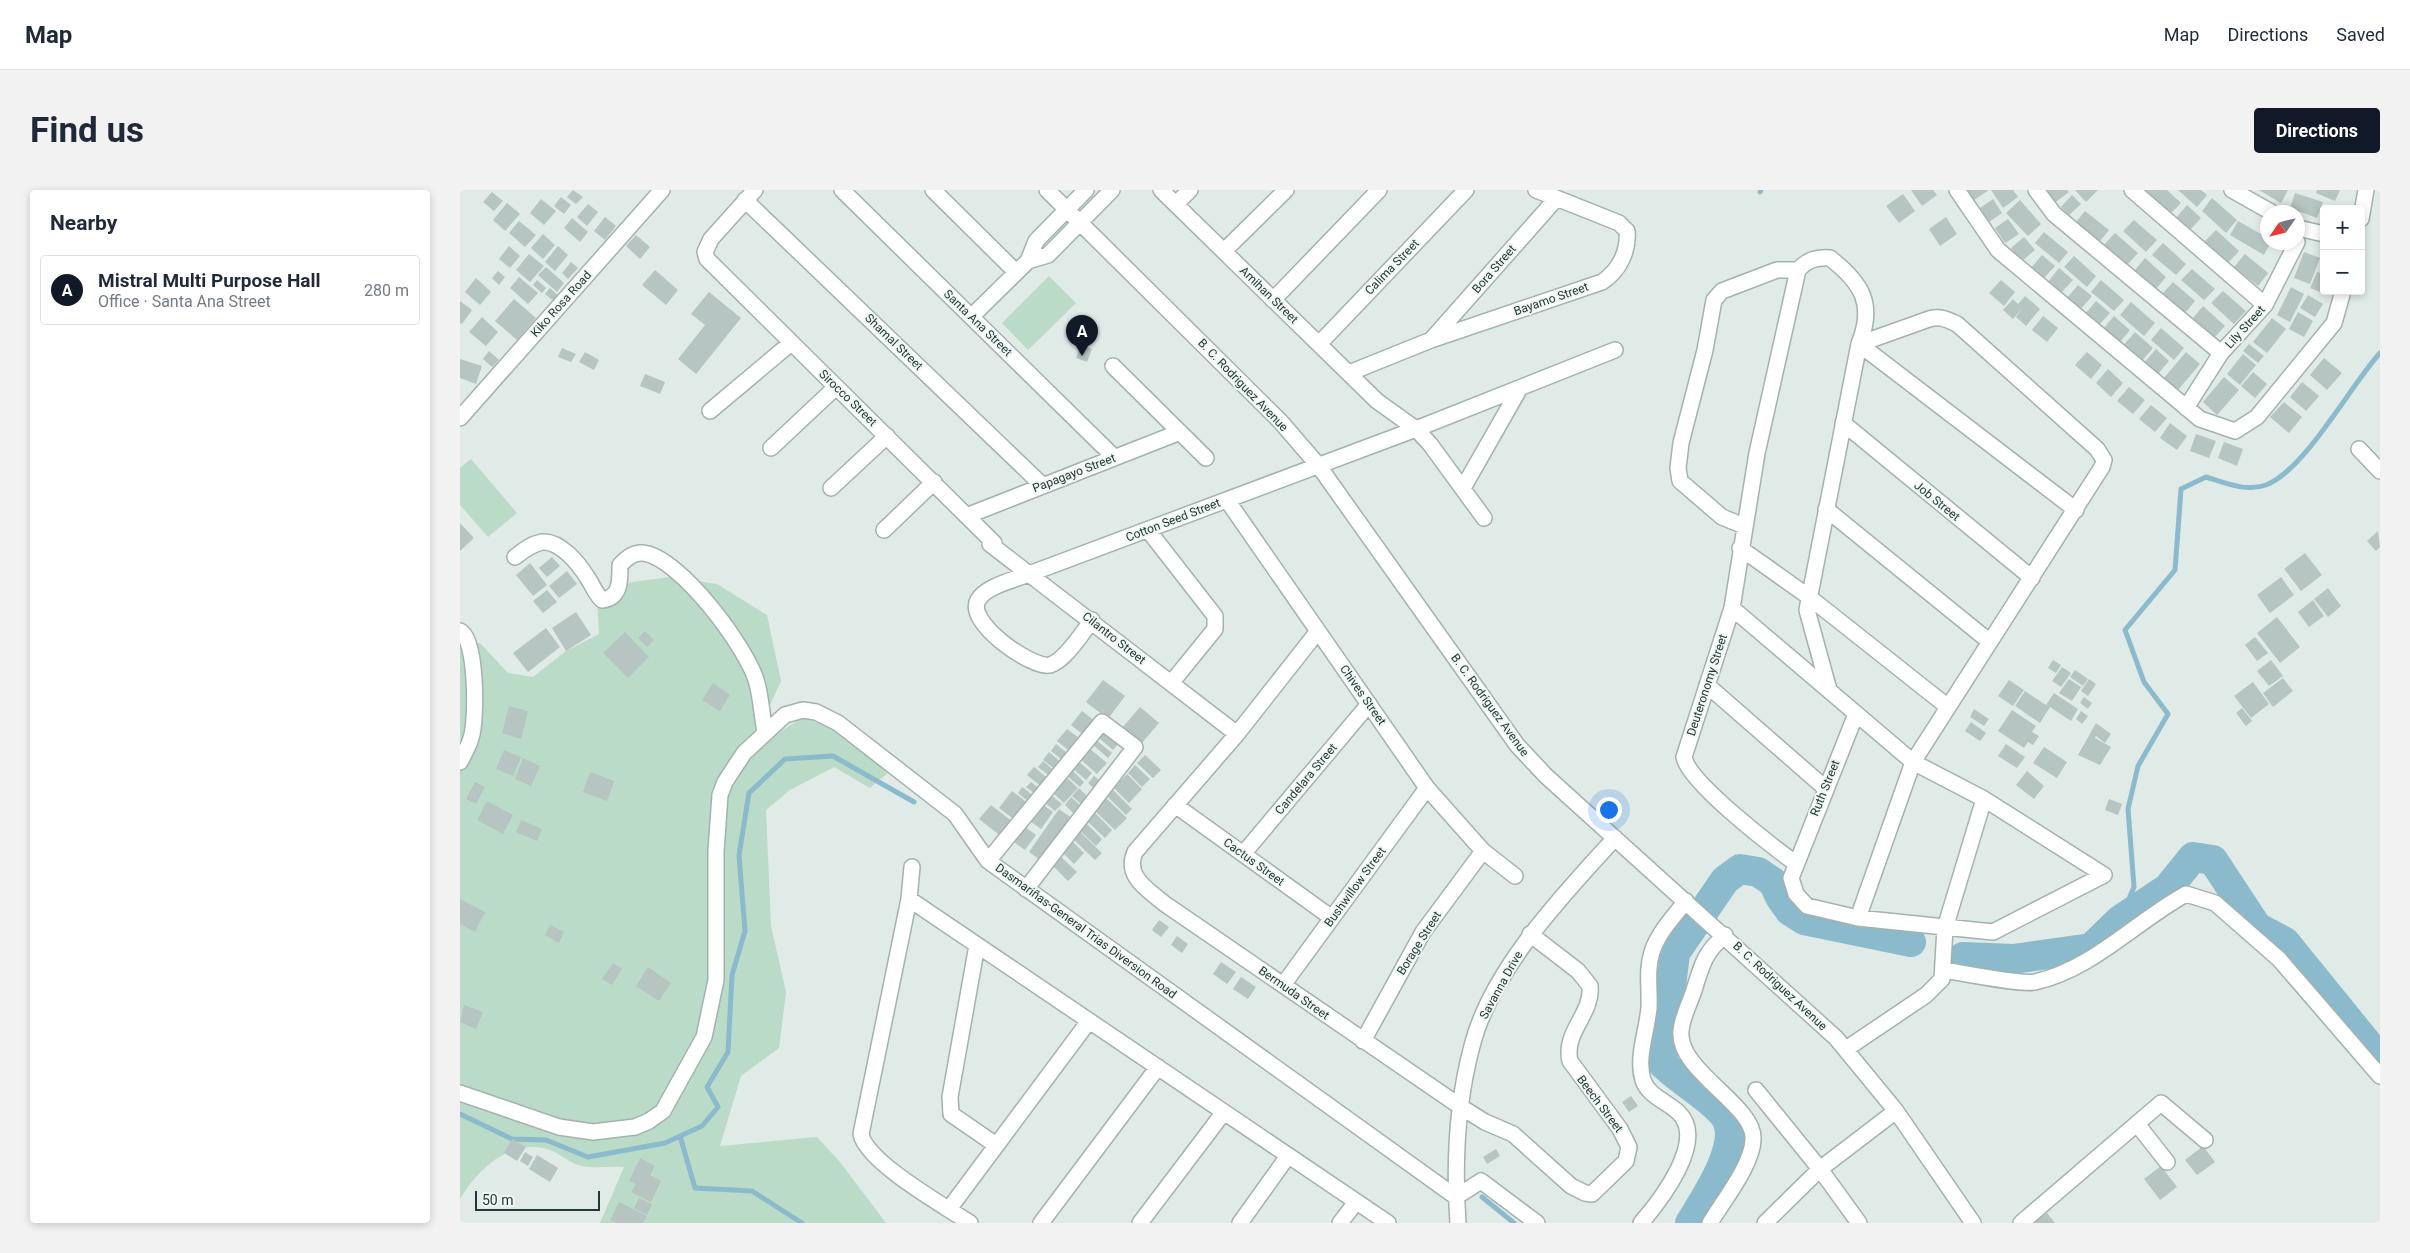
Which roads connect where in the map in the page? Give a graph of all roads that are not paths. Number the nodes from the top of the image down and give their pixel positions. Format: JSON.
{"nodes":[{"id":1,"x":662,"y":190,"type":"edge"},
{"id":2,"x":842,"y":190,"type":"edge"},
{"id":3,"x":933,"y":190,"type":"edge"},
{"id":4,"x":1047,"y":190,"type":"edge"},
{"id":5,"x":1086,"y":190,"type":"edge"},
{"id":6,"x":1112,"y":190,"type":"edge"},
{"id":7,"x":1161,"y":190,"type":"edge"},
{"id":8,"x":1190,"y":190,"type":"edge"},
{"id":9,"x":1286,"y":190,"type":"edge"},
{"id":10,"x":1379,"y":190,"type":"edge"},
{"id":11,"x":1466,"y":190,"type":"edge"},
{"id":12,"x":1536,"y":190,"type":"edge"},
{"id":13,"x":1957,"y":190,"type":"edge"},
{"id":14,"x":2036,"y":190,"type":"edge"},
{"id":15,"x":2132,"y":190,"type":"edge"},
{"id":16,"x":2232,"y":190,"type":"edge"},
{"id":17,"x":2366,"y":190,"type":"edge"},
{"id":18,"x":750,"y":195,"type":"edge"},
{"id":19,"x":1556,"y":199,"type":"junction"},
{"id":20,"x":1176,"y":204,"type":"junction"},
{"id":21,"x":2363,"y":205,"type":"edge"},
{"id":22,"x":2260,"y":206,"type":"edge"},
{"id":23,"x":1067,"y":210,"type":"junction"},
{"id":24,"x":1080,"y":223,"type":"junction"},
{"id":25,"x":2320,"y":234,"type":"edge"},
{"id":26,"x":2305,"y":236,"type":"edge"},
{"id":27,"x":2292,"y":250,"type":"edge"},
{"id":28,"x":1224,"y":251,"type":"junction"},
{"id":29,"x":1028,"y":261,"type":"junction"},
{"id":30,"x":1798,"y":270,"type":"junction"},
{"id":31,"x":1016,"y":272,"type":"junction"},
{"id":32,"x":2342,"y":295,"type":"edge"},
{"id":33,"x":1274,"y":300,"type":"junction"},
{"id":34,"x":2265,"y":305,"type":"junction"},
{"id":35,"x":972,"y":317,"type":"junction"},
{"id":36,"x":1431,"y":340,"type":"junction"},
{"id":37,"x":791,"y":343,"type":"junction"},
{"id":38,"x":1319,"y":344,"type":"junction"},
{"id":39,"x":1859,"y":344,"type":"junction"},
{"id":40,"x":1615,"y":350,"type":"dead end"},
{"id":41,"x":2221,"y":353,"type":"junction"},
{"id":42,"x":1114,"y":366,"type":"dead end"},
{"id":43,"x":1349,"y":373,"type":"junction"},
{"id":44,"x":836,"y":387,"type":"junction"},
{"id":45,"x":1520,"y":388,"type":"junction"},
{"id":46,"x":2186,"y":408,"type":"junction"},
{"id":47,"x":710,"y":411,"type":"dead end"},
{"id":48,"x":460,"y":418,"type":"edge"},
{"id":49,"x":1843,"y":423,"type":"junction"},
{"id":50,"x":1416,"y":429,"type":"junction"},
{"id":51,"x":1180,"y":432,"type":"junction"},
{"id":52,"x":887,"y":436,"type":"junction"},
{"id":53,"x":772,"y":448,"type":"dead end"},
{"id":54,"x":2360,"y":449,"type":"dead end"},
{"id":55,"x":1114,"y":457,"type":"junction"},
{"id":56,"x":1206,"y":458,"type":"dead end"},
{"id":57,"x":1318,"y":465,"type":"junction"},
{"id":58,"x":2380,"y":470,"type":"edge"},
{"id":59,"x":934,"y":482,"type":"junction"},
{"id":60,"x":1042,"y":484,"type":"junction"},
{"id":61,"x":830,"y":488,"type":"dead end"},
{"id":62,"x":1464,"y":488,"type":"junction"},
{"id":63,"x":1227,"y":500,"type":"junction"},
{"id":64,"x":1826,"y":509,"type":"junction"},
{"id":65,"x":2076,"y":510,"type":"junction"},
{"id":66,"x":968,"y":516,"type":"junction"},
{"id":67,"x":1484,"y":518,"type":"dead end"},
{"id":68,"x":1744,"y":526,"type":"junction"},
{"id":69,"x":884,"y":530,"type":"dead end"},
{"id":70,"x":1148,"y":530,"type":"junction"},
{"id":71,"x":992,"y":544,"type":"joint"},
{"id":72,"x":1740,"y":548,"type":"junction"},
{"id":73,"x":515,"y":557,"type":"dead end"},
{"id":74,"x":1028,"y":574,"type":"junction"},
{"id":75,"x":2032,"y":578,"type":"junction"},
{"id":76,"x":1809,"y":597,"type":"junction"},
{"id":77,"x":1732,"y":608,"type":"junction"},
{"id":78,"x":1092,"y":620,"type":"junction"},
{"id":79,"x":460,"y":631,"type":"edge"},
{"id":80,"x":1318,"y":631,"type":"junction"},
{"id":81,"x":1990,"y":642,"type":"junction"},
{"id":82,"x":1172,"y":682,"type":"junction"},
{"id":83,"x":1707,"y":685,"type":"junction"},
{"id":84,"x":1828,"y":690,"type":"junction"},
{"id":85,"x":1369,"y":704,"type":"junction"},
{"id":86,"x":1948,"y":706,"type":"junction"},
{"id":87,"x":1856,"y":714,"type":"junction"},
{"id":88,"x":764,"y":732,"type":"junction"},
{"id":89,"x":1237,"y":734,"type":"junction"},
{"id":90,"x":460,"y":762,"type":"edge"},
{"id":91,"x":1913,"y":762,"type":"junction"},
{"id":92,"x":1427,"y":788,"type":"junction"},
{"id":93,"x":1825,"y":788,"type":"junction"},
{"id":94,"x":1984,"y":799,"type":"junction"},
{"id":95,"x":1175,"y":805,"type":"junction"},
{"id":96,"x":1615,"y":838,"type":"junction"},
{"id":97,"x":1483,"y":851,"type":"junction"},
{"id":98,"x":1243,"y":854,"type":"junction"},
{"id":99,"x":988,"y":861,"type":"junction"},
{"id":100,"x":1795,"y":863,"type":"junction"},
{"id":101,"x":912,"y":867,"type":"dead end"},
{"id":102,"x":1515,"y":876,"type":"dead end"},
{"id":103,"x":1026,"y":888,"type":"junction"},
{"id":104,"x":909,"y":899,"type":"junction"},
{"id":105,"x":1688,"y":903,"type":"junction"},
{"id":106,"x":1332,"y":918,"type":"junction"},
{"id":107,"x":1858,"y":918,"type":"junction"},
{"id":108,"x":1944,"y":928,"type":"junction"},
{"id":109,"x":1530,"y":934,"type":"junction"},
{"id":110,"x":1724,"y":934,"type":"junction"},
{"id":111,"x":977,"y":945,"type":"junction"},
{"id":112,"x":1944,"y":970,"type":"junction"},
{"id":113,"x":1283,"y":985,"type":"junction"},
{"id":114,"x":1089,"y":1021,"type":"junction"},
{"id":115,"x":1363,"y":1041,"type":"junction"},
{"id":116,"x":1846,"y":1049,"type":"junction"},
{"id":117,"x":1158,"y":1067,"type":"junction"},
{"id":118,"x":2380,"y":1076,"type":"edge"},
{"id":119,"x":1756,"y":1090,"type":"dead end"},
{"id":120,"x":460,"y":1092,"type":"edge"},
{"id":121,"x":1461,"y":1107,"type":"junction"},
{"id":122,"x":1896,"y":1111,"type":"junction"},
{"id":123,"x":1224,"y":1112,"type":"junction"},
{"id":124,"x":2136,"y":1124,"type":"junction"},
{"id":125,"x":2206,"y":1140,"type":"dead end"},
{"id":126,"x":996,"y":1145,"type":"junction"},
{"id":127,"x":1288,"y":1156,"type":"junction"},
{"id":128,"x":2167,"y":1162,"type":"dead end"},
{"id":129,"x":1820,"y":1169,"type":"junction"},
{"id":130,"x":1456,"y":1197,"type":"junction"},
{"id":131,"x":1356,"y":1202,"type":"junction"},
{"id":132,"x":948,"y":1209,"type":"junction"},
{"id":133,"x":970,"y":1223,"type":"edge"},
{"id":134,"x":1040,"y":1223,"type":"edge"},
{"id":135,"x":1140,"y":1223,"type":"edge"},
{"id":136,"x":1240,"y":1223,"type":"edge"},
{"id":137,"x":1340,"y":1223,"type":"edge"},
{"id":138,"x":1388,"y":1223,"type":"edge"},
{"id":139,"x":1458,"y":1223,"type":"edge"},
{"id":140,"x":1537,"y":1223,"type":"edge"},
{"id":141,"x":1640,"y":1223,"type":"edge"},
{"id":142,"x":1710,"y":1223,"type":"edge"},
{"id":143,"x":1765,"y":1223,"type":"edge"},
{"id":144,"x":1859,"y":1223,"type":"edge"},
{"id":145,"x":1974,"y":1223,"type":"edge"},
{"id":146,"x":2022,"y":1223,"type":"edge"}],
"edges":[{"from":1,"to":48,"type":"street","name":"Kiko Rosa Road"},
{"from":2,"to":35,"type":"street","name":"Santa Ana Street"},
{"from":3,"to":31,"type":"street"},
{"from":4,"to":23,"type":"street","name":"B. C. Rodriguez Avenue"},
{"from":5,"to":23,"type":"street"},
{"from":6,"to":24,"type":"street"},
{"from":7,"to":20,"type":"street","name":"Amihan Street"},
{"from":8,"to":20,"type":"street"},
{"from":9,"to":28,"type":"street"},
{"from":10,"to":33,"type":"street"},
{"from":11,"to":38,"type":"street","name":"Calima Street"},
{"from":12,"to":19,"type":"street","name":"Bayamo Street"},
{"from":13,"to":46,"type":"street"},
{"from":14,"to":41,"type":"street"},
{"from":15,"to":34,"type":"street"},
{"from":16,"to":22,"type":"street"},
{"from":17,"to":21,"type":"street"},
{"from":18,"to":37,"type":"street","name":"Sirocco Street"},
{"from":18,"to":60,"type":"street","name":"Shamal Street"},
{"from":19,"to":36,"type":"street","name":"Bora Street"},
{"from":19,"to":36,"type":"street","name":"Bayamo Street"},
{"from":20,"to":28,"type":"street","name":"Amihan Street"},
{"from":23,"to":24,"type":"street","name":"B. C. Rodriguez Avenue"},
{"from":23,"to":29,"type":"street"},
{"from":24,"to":29,"type":"street"},
{"from":24,"to":57,"type":"street","name":"B. C. Rodriguez Avenue"},
{"from":25,"to":26,"type":"street"},
{"from":27,"to":34,"type":"street","name":"Lily Street"},
{"from":28,"to":33,"type":"street","name":"Amihan Street"},
{"from":29,"to":31,"type":"street"},
{"from":30,"to":39,"type":"street"},
{"from":30,"to":68,"type":"street","name":"Deuteronomy Street"},
{"from":30,"to":68,"type":"street"},
{"from":31,"to":35,"type":"street"},
{"from":32,"to":46,"type":"street"},
{"from":33,"to":38,"type":"street","name":"Amihan Street"},
{"from":34,"to":41,"type":"street","name":"Lily Street"},
{"from":35,"to":55,"type":"street","name":"Santa Ana Street"},
{"from":36,"to":43,"type":"street","name":"Bayamo Street"},
{"from":37,"to":44,"type":"street","name":"Sirocco Street"},
{"from":37,"to":47,"type":"street"},
{"from":38,"to":43,"type":"street","name":"Amihan Street"},
{"from":39,"to":49,"type":"street"},
{"from":39,"to":65,"type":"street"},
{"from":39,"to":65,"type":"street"},
{"from":40,"to":45,"type":"street","name":"Cotton Seed Street"},
{"from":41,"to":46,"type":"street","name":"Lily Street"},
{"from":42,"to":51,"type":"street"},
{"from":43,"to":50,"type":"street","name":"Amihan Street"},
{"from":44,"to":52,"type":"street","name":"Sirocco Street"},
{"from":44,"to":53,"type":"street"},
{"from":45,"to":50,"type":"street","name":"Cotton Seed Street"},
{"from":45,"to":62,"type":"street"},
{"from":49,"to":64,"type":"street"},
{"from":49,"to":75,"type":"street","name":"Job Street"},
{"from":50,"to":57,"type":"street","name":"Cotton Seed Street"},
{"from":50,"to":62,"type":"street","name":"Amihan Street"},
{"from":51,"to":55,"type":"street","name":"Papagayo Street"},
{"from":51,"to":56,"type":"street"},
{"from":52,"to":59,"type":"street","name":"Sirocco Street"},
{"from":52,"to":61,"type":"street"},
{"from":54,"to":58,"type":"street"},
{"from":55,"to":60,"type":"street","name":"Papagayo Street"},
{"from":57,"to":63,"type":"street","name":"Cotton Seed Street"},
{"from":57,"to":96,"type":"street","name":"B. C. Rodriguez Avenue"},
{"from":59,"to":66,"type":"street","name":"Sirocco Street"},
{"from":59,"to":69,"type":"street"},
{"from":60,"to":66,"type":"street","name":"Papagayo Street"},
{"from":62,"to":67,"type":"street","name":"Amihan Street"},
{"from":63,"to":70,"type":"street","name":"Cotton Seed Street"},
{"from":63,"to":80,"type":"street","name":"Chives Street"},
{"from":64,"to":76,"type":"street"},
{"from":64,"to":81,"type":"street"},
{"from":65,"to":75,"type":"street"},
{"from":66,"to":71,"type":"street","name":"Sirocco Street"},
{"from":68,"to":72,"type":"street","name":"Deuteronomy Street"},
{"from":70,"to":74,"type":"street","name":"Cotton Seed Street"},
{"from":70,"to":82,"type":"street"},
{"from":71,"to":74,"type":"street","name":"Cilantro Street"},
{"from":72,"to":76,"type":"street"},
{"from":72,"to":77,"type":"street","name":"Deuteronomy Street"},
{"from":73,"to":88,"type":"street"},
{"from":74,"to":78,"type":"street","name":"Cilantro Street"},
{"from":74,"to":78,"type":"street","name":"Cotton Seed Street"},
{"from":75,"to":81,"type":"street"},
{"from":76,"to":84,"type":"street"},
{"from":76,"to":86,"type":"street"},
{"from":77,"to":83,"type":"street","name":"Deuteronomy Street"},
{"from":77,"to":84,"type":"street"},
{"from":78,"to":82,"type":"street","name":"Cilantro Street"},
{"from":79,"to":90,"type":"street"},
{"from":80,"to":85,"type":"street","name":"Chives Street"},
{"from":80,"to":89,"type":"street"},
{"from":81,"to":86,"type":"street"},
{"from":82,"to":89,"type":"street","name":"Cilantro Street"},
{"from":83,"to":93,"type":"street"},
{"from":83,"to":100,"type":"street","name":"Deuteronomy Street"},
{"from":84,"to":87,"type":"street"},
{"from":85,"to":92,"type":"street","name":"Chives Street"},
{"from":85,"to":98,"type":"street","name":"Candelara Street"},
{"from":86,"to":91,"type":"street"},
{"from":87,"to":91,"type":"street"},
{"from":87,"to":93,"type":"street","name":"Ruth Street"},
{"from":88,"to":99,"type":"street","name":"Dasmariñas-General Trias Diversion Road"},
{"from":88,"to":120,"type":"street","name":"Dasmariñas-General Trias Diversion Road"},
{"from":89,"to":95,"type":"street"},
{"from":91,"to":94,"type":"street"},
{"from":91,"to":107,"type":"street"},
{"from":92,"to":97,"type":"street","name":"Chives Street"},
{"from":92,"to":106,"type":"street","name":"Bushwillow Street"},
{"from":93,"to":100,"type":"street","name":"Ruth Street"},
{"from":94,"to":108,"type":"street"},
{"from":94,"to":108,"type":"street","name":"Ruth Street"},
{"from":95,"to":98,"type":"street","name":"Cactus Street"},
{"from":95,"to":113,"type":"street","name":"Bermuda Street"},
{"from":96,"to":105,"type":"street","name":"B. C. Rodriguez Avenue"},
{"from":96,"to":109,"type":"street","name":"Savanna Drive"},
{"from":97,"to":102,"type":"street","name":"Chives Street"},
{"from":97,"to":115,"type":"street","name":"Borage Street"},
{"from":98,"to":106,"type":"street","name":"Cactus Street"},
{"from":99,"to":103,"type":"street","name":"Dasmariñas-General Trias Diversion Road"},
{"from":99,"to":103,"type":"street"},
{"from":100,"to":107,"type":"street","name":"Ruth Street"},
{"from":101,"to":104,"type":"street"},
{"from":103,"to":130,"type":"street","name":"Dasmariñas-General Trias Diversion Road"},
{"from":104,"to":111,"type":"street"},
{"from":104,"to":132,"type":"street"},
{"from":105,"to":110,"type":"street","name":"B. C. Rodriguez Avenue"},
{"from":105,"to":141,"type":"street"},
{"from":106,"to":113,"type":"street","name":"Bushwillow Street"},
{"from":107,"to":108,"type":"street","name":"Ruth Street"},
{"from":108,"to":112,"type":"street"},
{"from":109,"to":121,"type":"street","name":"Savanna Drive"},
{"from":109,"to":121,"type":"street","name":"Beech Street"},
{"from":110,"to":116,"type":"street","name":"B. C. Rodriguez Avenue"},
{"from":110,"to":142,"type":"street"},
{"from":111,"to":114,"type":"street"},
{"from":111,"to":126,"type":"street"},
{"from":112,"to":116,"type":"street"},
{"from":112,"to":118,"type":"street"},
{"from":113,"to":115,"type":"street","name":"Bermuda Street"},
{"from":114,"to":117,"type":"street"},
{"from":114,"to":126,"type":"street"},
{"from":115,"to":121,"type":"street","name":"Bermuda Street"},
{"from":116,"to":122,"type":"street","name":"B. C. Rodriguez Avenue"},
{"from":117,"to":123,"type":"street"},
{"from":117,"to":134,"type":"street"},
{"from":119,"to":129,"type":"street"},
{"from":121,"to":130,"type":"street","name":"Savanna Drive"},
{"from":122,"to":129,"type":"street"},
{"from":122,"to":145,"type":"street","name":"B. C. Rodriguez Avenue"},
{"from":123,"to":127,"type":"street"},
{"from":123,"to":135,"type":"street"},
{"from":124,"to":125,"type":"street"},
{"from":124,"to":128,"type":"street"},
{"from":124,"to":146,"type":"street"},
{"from":126,"to":132,"type":"street"},
{"from":127,"to":131,"type":"street"},
{"from":127,"to":136,"type":"street"},
{"from":129,"to":143,"type":"street"},
{"from":129,"to":144,"type":"street"},
{"from":130,"to":139,"type":"street","name":"Savanna Drive"},
{"from":130,"to":140,"type":"street"},
{"from":131,"to":137,"type":"street"},
{"from":131,"to":138,"type":"street"},
{"from":132,"to":133,"type":"street"}]}
